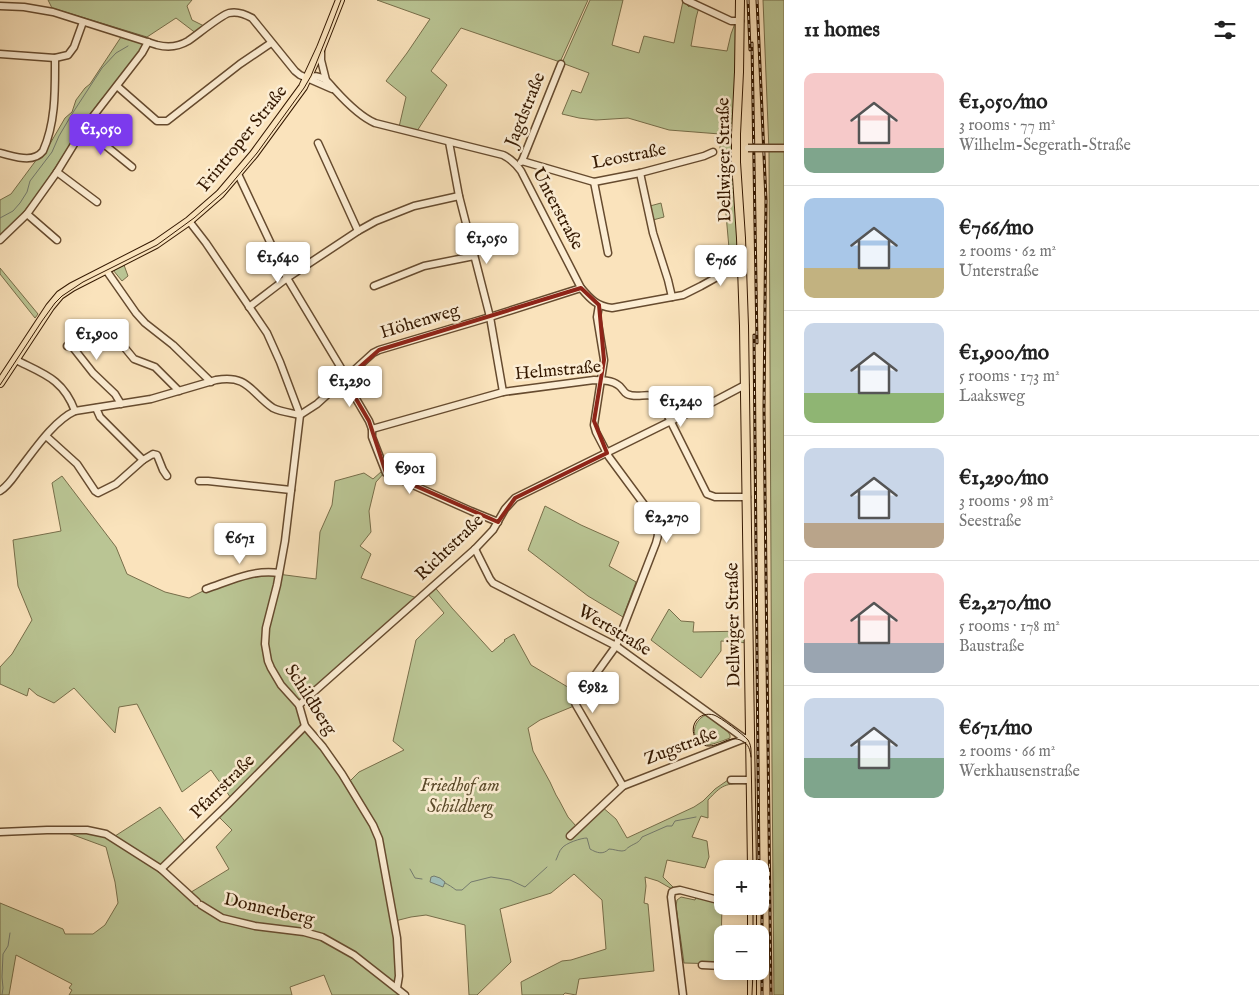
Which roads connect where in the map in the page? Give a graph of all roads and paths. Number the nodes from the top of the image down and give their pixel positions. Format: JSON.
{"nodes":[{"id":1,"x":340,"y":0,"type":"edge"},
{"id":2,"x":686,"y":0,"type":"edge"},
{"id":3,"x":740,"y":0,"type":"edge"},
{"id":4,"x":0,"y":6,"type":"edge"},
{"id":5,"x":740,"y":21,"type":"junction"},
{"id":6,"x":82,"y":22,"type":"junction"},
{"id":7,"x":148,"y":42,"type":"junction"},
{"id":8,"x":271,"y":43,"type":"junction"},
{"id":9,"x":322,"y":48,"type":"junction"},
{"id":10,"x":0,"y":54,"type":"edge"},
{"id":11,"x":55,"y":58,"type":"junction"},
{"id":12,"x":561,"y":64,"type":"dead end"},
{"id":13,"x":308,"y":78,"type":"junction"},
{"id":14,"x":326,"y":80,"type":"junction"},
{"id":15,"x":117,"y":86,"type":"junction"},
{"id":16,"x":335,"y":90,"type":"junction"},
{"id":17,"x":84,"y":128,"type":"junction"},
{"id":18,"x":449,"y":142,"type":"junction"},
{"id":19,"x":318,"y":143,"type":"dead end"},
{"id":20,"x":736,"y":148,"type":"junction"},
{"id":21,"x":784,"y":148,"type":"edge"},
{"id":22,"x":713,"y":152,"type":"dead end"},
{"id":23,"x":0,"y":153,"type":"edge"},
{"id":24,"x":520,"y":163,"type":"junction"},
{"id":25,"x":132,"y":167,"type":"dead end"},
{"id":26,"x":57,"y":172,"type":"junction"},
{"id":27,"x":640,"y":173,"type":"junction"},
{"id":28,"x":238,"y":174,"type":"junction"},
{"id":29,"x":594,"y":182,"type":"junction"},
{"id":30,"x":459,"y":196,"type":"junction"},
{"id":31,"x":97,"y":202,"type":"dead end"},
{"id":32,"x":27,"y":214,"type":"junction"},
{"id":33,"x":189,"y":221,"type":"junction"},
{"id":34,"x":358,"y":231,"type":"junction"},
{"id":35,"x":0,"y":240,"type":"edge"},
{"id":36,"x":57,"y":240,"type":"dead end"},
{"id":37,"x":608,"y":253,"type":"dead end"},
{"id":38,"x":474,"y":256,"type":"junction"},
{"id":39,"x":106,"y":270,"type":"junction"},
{"id":40,"x":742,"y":275,"type":"junction"},
{"id":41,"x":287,"y":278,"type":"junction"},
{"id":42,"x":374,"y":286,"type":"dead end"},
{"id":43,"x":581,"y":288,"type":"junction"},
{"id":44,"x":672,"y":297,"type":"junction"},
{"id":45,"x":599,"y":305,"type":"junction"},
{"id":46,"x":249,"y":307,"type":"junction"},
{"id":47,"x":490,"y":318,"type":"junction"},
{"id":48,"x":120,"y":342,"type":"dead end"},
{"id":49,"x":67,"y":346,"type":"dead end"},
{"id":50,"x":16,"y":360,"type":"junction"},
{"id":51,"x":346,"y":379,"type":"junction"},
{"id":52,"x":601,"y":380,"type":"junction"},
{"id":53,"x":211,"y":382,"type":"junction"},
{"id":54,"x":0,"y":383,"type":"edge"},
{"id":55,"x":745,"y":384,"type":"junction"},
{"id":56,"x":179,"y":391,"type":"junction"},
{"id":57,"x":503,"y":392,"type":"junction"},
{"id":58,"x":121,"y":404,"type":"junction"},
{"id":59,"x":96,"y":408,"type":"junction"},
{"id":60,"x":75,"y":411,"type":"junction"},
{"id":61,"x":300,"y":415,"type":"junction"},
{"id":62,"x":671,"y":421,"type":"junction"},
{"id":63,"x":372,"y":429,"type":"junction"},
{"id":64,"x":46,"y":436,"type":"junction"},
{"id":65,"x":607,"y":453,"type":"junction"},
{"id":66,"x":143,"y":460,"type":"junction"},
{"id":67,"x":167,"y":476,"type":"dead end"},
{"id":68,"x":199,"y":481,"type":"dead end"},
{"id":69,"x":291,"y":490,"type":"junction"},
{"id":70,"x":0,"y":491,"type":"edge"},
{"id":71,"x":747,"y":497,"type":"junction"},
{"id":72,"x":498,"y":522,"type":"junction"},
{"id":73,"x":475,"y":549,"type":"junction"},
{"id":74,"x":279,"y":573,"type":"junction"},
{"id":75,"x":206,"y":590,"type":"dead end"},
{"id":76,"x":616,"y":646,"type":"junction"},
{"id":77,"x":299,"y":706,"type":"junction"},
{"id":78,"x":305,"y":726,"type":"junction"},
{"id":79,"x":747,"y":739,"type":"junction"},
{"id":80,"x":731,"y":780,"type":"dead end"},
{"id":81,"x":751,"y":780,"type":"junction"},
{"id":82,"x":623,"y":786,"type":"junction"},
{"id":83,"x":0,"y":832,"type":"edge"},
{"id":84,"x":570,"y":836,"type":"dead end"},
{"id":85,"x":752,"y":860,"type":"edge"},
{"id":86,"x":161,"y":869,"type":"junction"},
{"id":87,"x":714,"y":899,"type":"edge"},
{"id":88,"x":702,"y":965,"type":"dead end"},
{"id":89,"x":714,"y":966,"type":"edge"},
{"id":90,"x":752,"y":980,"type":"edge"},
{"id":91,"x":397,"y":988,"type":"junction"},
{"id":92,"x":405,"y":995,"type":"edge"},
{"id":93,"x":683,"y":995,"type":"edge"},
{"id":94,"x":752,"y":995,"type":"edge"}],
"edges":[{"from":1,"to":9,"type":"main road","name":"Frintroper Straße"},
{"from":2,"to":5,"type":"street"},
{"from":3,"to":5,"type":"main road","name":"Dellwiger Straße"},
{"from":4,"to":6,"type":"street"},
{"from":5,"to":20,"type":"main road","name":"Dellwiger Straße"},
{"from":6,"to":7,"type":"street"},
{"from":6,"to":11,"type":"street"},
{"from":7,"to":8,"type":"street","name":"Unterstraße"},
{"from":7,"to":15,"type":"street"},
{"from":8,"to":13,"type":"street","name":"Unterstraße"},
{"from":8,"to":15,"type":"street"},
{"from":9,"to":13,"type":"main road","name":"Frintroper Straße"},
{"from":9,"to":14,"type":"street"},
{"from":10,"to":11,"type":"street"},
{"from":11,"to":23,"type":"street"},
{"from":12,"to":24,"type":"street","name":"Jagdstraße"},
{"from":13,"to":14,"type":"street"},
{"from":13,"to":16,"type":"street","name":"Unterstraße"},
{"from":13,"to":28,"type":"main road","name":"Frintroper Straße"},
{"from":14,"to":16,"type":"street","name":"Unterstraße"},
{"from":15,"to":17,"type":"street"},
{"from":16,"to":18,"type":"street","name":"Unterstraße"},
{"from":17,"to":25,"type":"street"},
{"from":17,"to":26,"type":"street"},
{"from":18,"to":24,"type":"street","name":"Unterstraße"},
{"from":18,"to":30,"type":"street"},
{"from":19,"to":34,"type":"street"},
{"from":20,"to":21,"type":"street","bridge":true},
{"from":20,"to":40,"type":"main road","name":"Dellwiger Straße"},
{"from":22,"to":27,"type":"street","name":"Leostraße"},
{"from":24,"to":29,"type":"street","name":"Leostraße"},
{"from":24,"to":43,"type":"street","name":"Unterstraße"},
{"from":26,"to":31,"type":"street"},
{"from":26,"to":32,"type":"street"},
{"from":27,"to":29,"type":"street","name":"Leostraße"},
{"from":27,"to":44,"type":"street"},
{"from":28,"to":33,"type":"main road","name":"Frintroper Straße"},
{"from":28,"to":41,"type":"street"},
{"from":29,"to":37,"type":"street"},
{"from":30,"to":34,"type":"street"},
{"from":30,"to":38,"type":"street"},
{"from":32,"to":35,"type":"street"},
{"from":32,"to":36,"type":"street"},
{"from":33,"to":39,"type":"main road","name":"Frintroper Straße"},
{"from":33,"to":46,"type":"street"},
{"from":34,"to":41,"type":"street"},
{"from":38,"to":42,"type":"street"},
{"from":38,"to":47,"type":"street"},
{"from":39,"to":50,"type":"main road","name":"Frintroper Straße"},
{"from":39,"to":53,"type":"street"},
{"from":40,"to":44,"type":"street"},
{"from":40,"to":55,"type":"main road","name":"Dellwiger Straße"},
{"from":41,"to":46,"type":"street"},
{"from":41,"to":51,"type":"street"},
{"from":43,"to":45,"type":"street","name":"Unterstraße"},
{"from":43,"to":47,"type":"street","name":"Höhenweg"},
{"from":44,"to":45,"type":"street"},
{"from":45,"to":52,"type":"street"},
{"from":46,"to":61,"type":"street"},
{"from":47,"to":51,"type":"street","name":"Höhenweg"},
{"from":47,"to":57,"type":"street"},
{"from":48,"to":56,"type":"street"},
{"from":49,"to":58,"type":"street"},
{"from":50,"to":54,"type":"main road","name":"Frintroper Straße"},
{"from":50,"to":60,"type":"street"},
{"from":51,"to":61,"type":"street","name":"Höhenweg"},
{"from":51,"to":63,"type":"street"},
{"from":52,"to":57,"type":"street","name":"Helmstraße"},
{"from":52,"to":62,"type":"street","name":"Helmstraße"},
{"from":52,"to":65,"type":"street"},
{"from":53,"to":56,"type":"street"},
{"from":53,"to":61,"type":"street"},
{"from":55,"to":62,"type":"street","name":"Richtstraße"},
{"from":55,"to":71,"type":"main road","name":"Dellwiger Straße"},
{"from":56,"to":58,"type":"street"},
{"from":57,"to":63,"type":"street","name":"Helmstraße"},
{"from":58,"to":59,"type":"street"},
{"from":59,"to":60,"type":"street"},
{"from":59,"to":66,"type":"street"},
{"from":60,"to":64,"type":"street"},
{"from":61,"to":69,"type":"street","name":"Schildberg"},
{"from":62,"to":65,"type":"street","name":"Richtstraße"},
{"from":62,"to":71,"type":"street","name":"Helmstraße"},
{"from":63,"to":72,"type":"street"},
{"from":64,"to":66,"type":"street"},
{"from":64,"to":70,"type":"street"},
{"from":65,"to":72,"type":"street","name":"Richtstraße"},
{"from":65,"to":76,"type":"street"},
{"from":66,"to":67,"type":"street"},
{"from":68,"to":69,"type":"street"},
{"from":69,"to":74,"type":"street","name":"Schildberg"},
{"from":71,"to":79,"type":"main road","name":"Dellwiger Straße"},
{"from":72,"to":73,"type":"street","name":"Richtstraße"},
{"from":73,"to":76,"type":"street","name":"Wertstraße"},
{"from":73,"to":77,"type":"street","name":"Richtstraße"},
{"from":74,"to":75,"type":"street"},
{"from":74,"to":77,"type":"street","name":"Schildberg"},
{"from":76,"to":79,"type":"street","name":"Wertstraße"},
{"from":76,"to":82,"type":"street"},
{"from":77,"to":78,"type":"street","name":"Schildberg"},
{"from":78,"to":86,"type":"street","name":"Pfarrstraße"},
{"from":78,"to":91,"type":"street","name":"Schildberg"},
{"from":79,"to":81,"type":"main road","name":"Dellwiger Straße"},
{"from":79,"to":82,"type":"street","name":"Zugstraße"},
{"from":80,"to":81,"type":"street"},
{"from":81,"to":85,"type":"main road","name":"Dellwiger Straße"},
{"from":82,"to":84,"type":"street","name":"Zugstraße"},
{"from":83,"to":86,"type":"street","name":"Donnerberg"},
{"from":86,"to":91,"type":"street","name":"Donnerberg"},
{"from":87,"to":93,"type":"street"},
{"from":88,"to":89,"type":"street"},
{"from":90,"to":94,"type":"main road"},
{"from":91,"to":92,"type":"street","name":"Donnerberg"}]}
